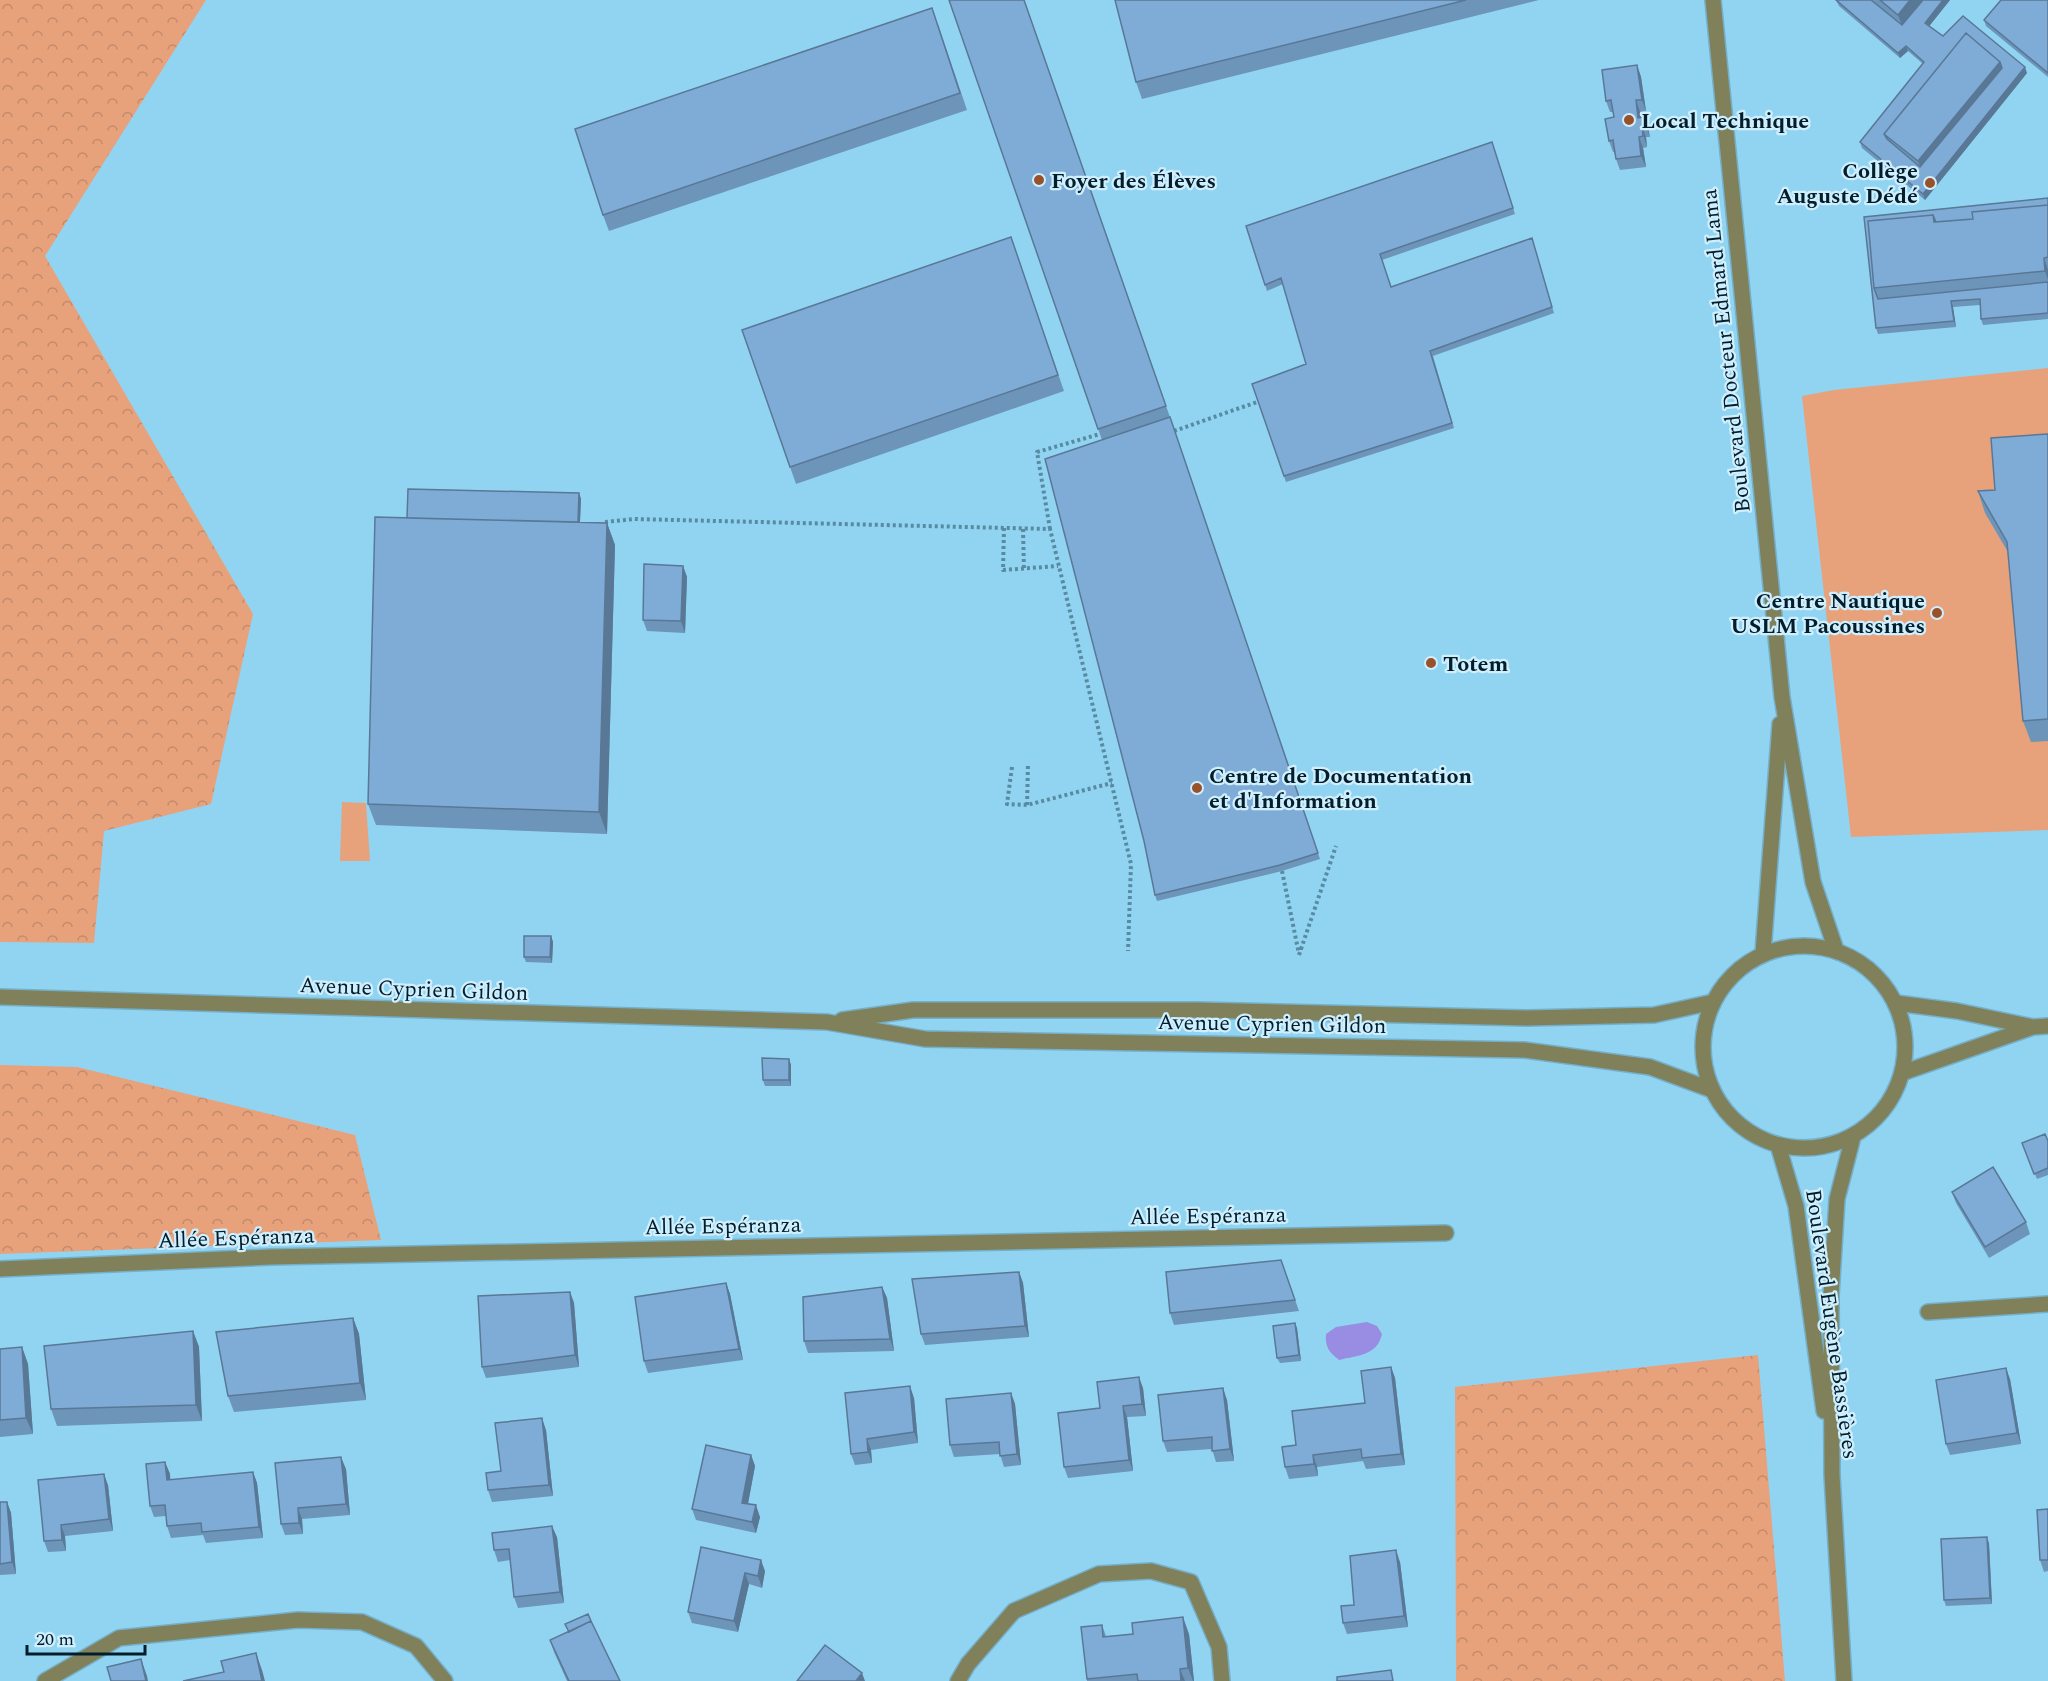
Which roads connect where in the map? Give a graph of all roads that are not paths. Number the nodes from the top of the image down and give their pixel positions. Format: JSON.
{"nodes":[{"id":1,"x":1713,"y":0,"type":"edge"},
{"id":2,"x":1782,"y":697,"type":"junction"},
{"id":3,"x":1836,"y":950,"type":"junction"},
{"id":4,"x":1763,"y":953,"type":"junction"},
{"id":5,"x":0,"y":998,"type":"edge"},
{"id":6,"x":1713,"y":1002,"type":"junction"},
{"id":7,"x":1896,"y":1003,"type":"junction"},
{"id":8,"x":827,"y":1022,"type":"junction"},
{"id":9,"x":2040,"y":1026,"type":"edge"},
{"id":10,"x":1902,"y":1073,"type":"junction"},
{"id":11,"x":1712,"y":1090,"type":"junction"},
{"id":12,"x":1852,"y":1137,"type":"junction"},
{"id":13,"x":1778,"y":1145,"type":"junction"},
{"id":14,"x":1446,"y":1233,"type":"dead end"},
{"id":15,"x":0,"y":1269,"type":"edge"},
{"id":16,"x":2048,"y":1304,"type":"edge"},
{"id":17,"x":1928,"y":1312,"type":"dead end"},
{"id":18,"x":1832,"y":1475,"type":"junction"},
{"id":19,"x":45,"y":1681,"type":"edge"},
{"id":20,"x":445,"y":1681,"type":"edge"},
{"id":21,"x":958,"y":1681,"type":"edge"},
{"id":22,"x":1222,"y":1681,"type":"edge"},
{"id":23,"x":1844,"y":1681,"type":"edge"}],
"edges":[{"from":1,"to":2,"type":"street","name":"Boulevard Docteur Edmard Lama"},
{"from":2,"to":3,"type":"street","name":"Boulevard Docteur Edmard Lama"},
{"from":2,"to":4,"type":"street","name":"Boulevard Docteur Edmard Lama"},
{"from":3,"to":4,"type":"street"},
{"from":3,"to":7,"type":"street"},
{"from":4,"to":6,"type":"street"},
{"from":5,"to":8,"type":"street","name":"Avenue Cyprien Gildon"},
{"from":6,"to":8,"type":"street","name":"Avenue Cyprien Gildon"},
{"from":6,"to":11,"type":"street"},
{"from":7,"to":9,"type":"street"},
{"from":7,"to":10,"type":"street"},
{"from":8,"to":11,"type":"street","name":"Avenue Cyprien Gildon"},
{"from":9,"to":10,"type":"street"},
{"from":10,"to":12,"type":"street"},
{"from":11,"to":13,"type":"street"},
{"from":12,"to":13,"type":"street"},
{"from":12,"to":18,"type":"street","name":"Boulevard Eugène Bassières"},
{"from":13,"to":18,"type":"street","name":"Boulevard Eugène Bassières"},
{"from":14,"to":15,"type":"street","name":"Allée Espéranza"},
{"from":16,"to":17,"type":"street"},
{"from":18,"to":23,"type":"street","name":"Boulevard Eugène Bassières"},
{"from":19,"to":20,"type":"street"},
{"from":21,"to":22,"type":"street"}]}
